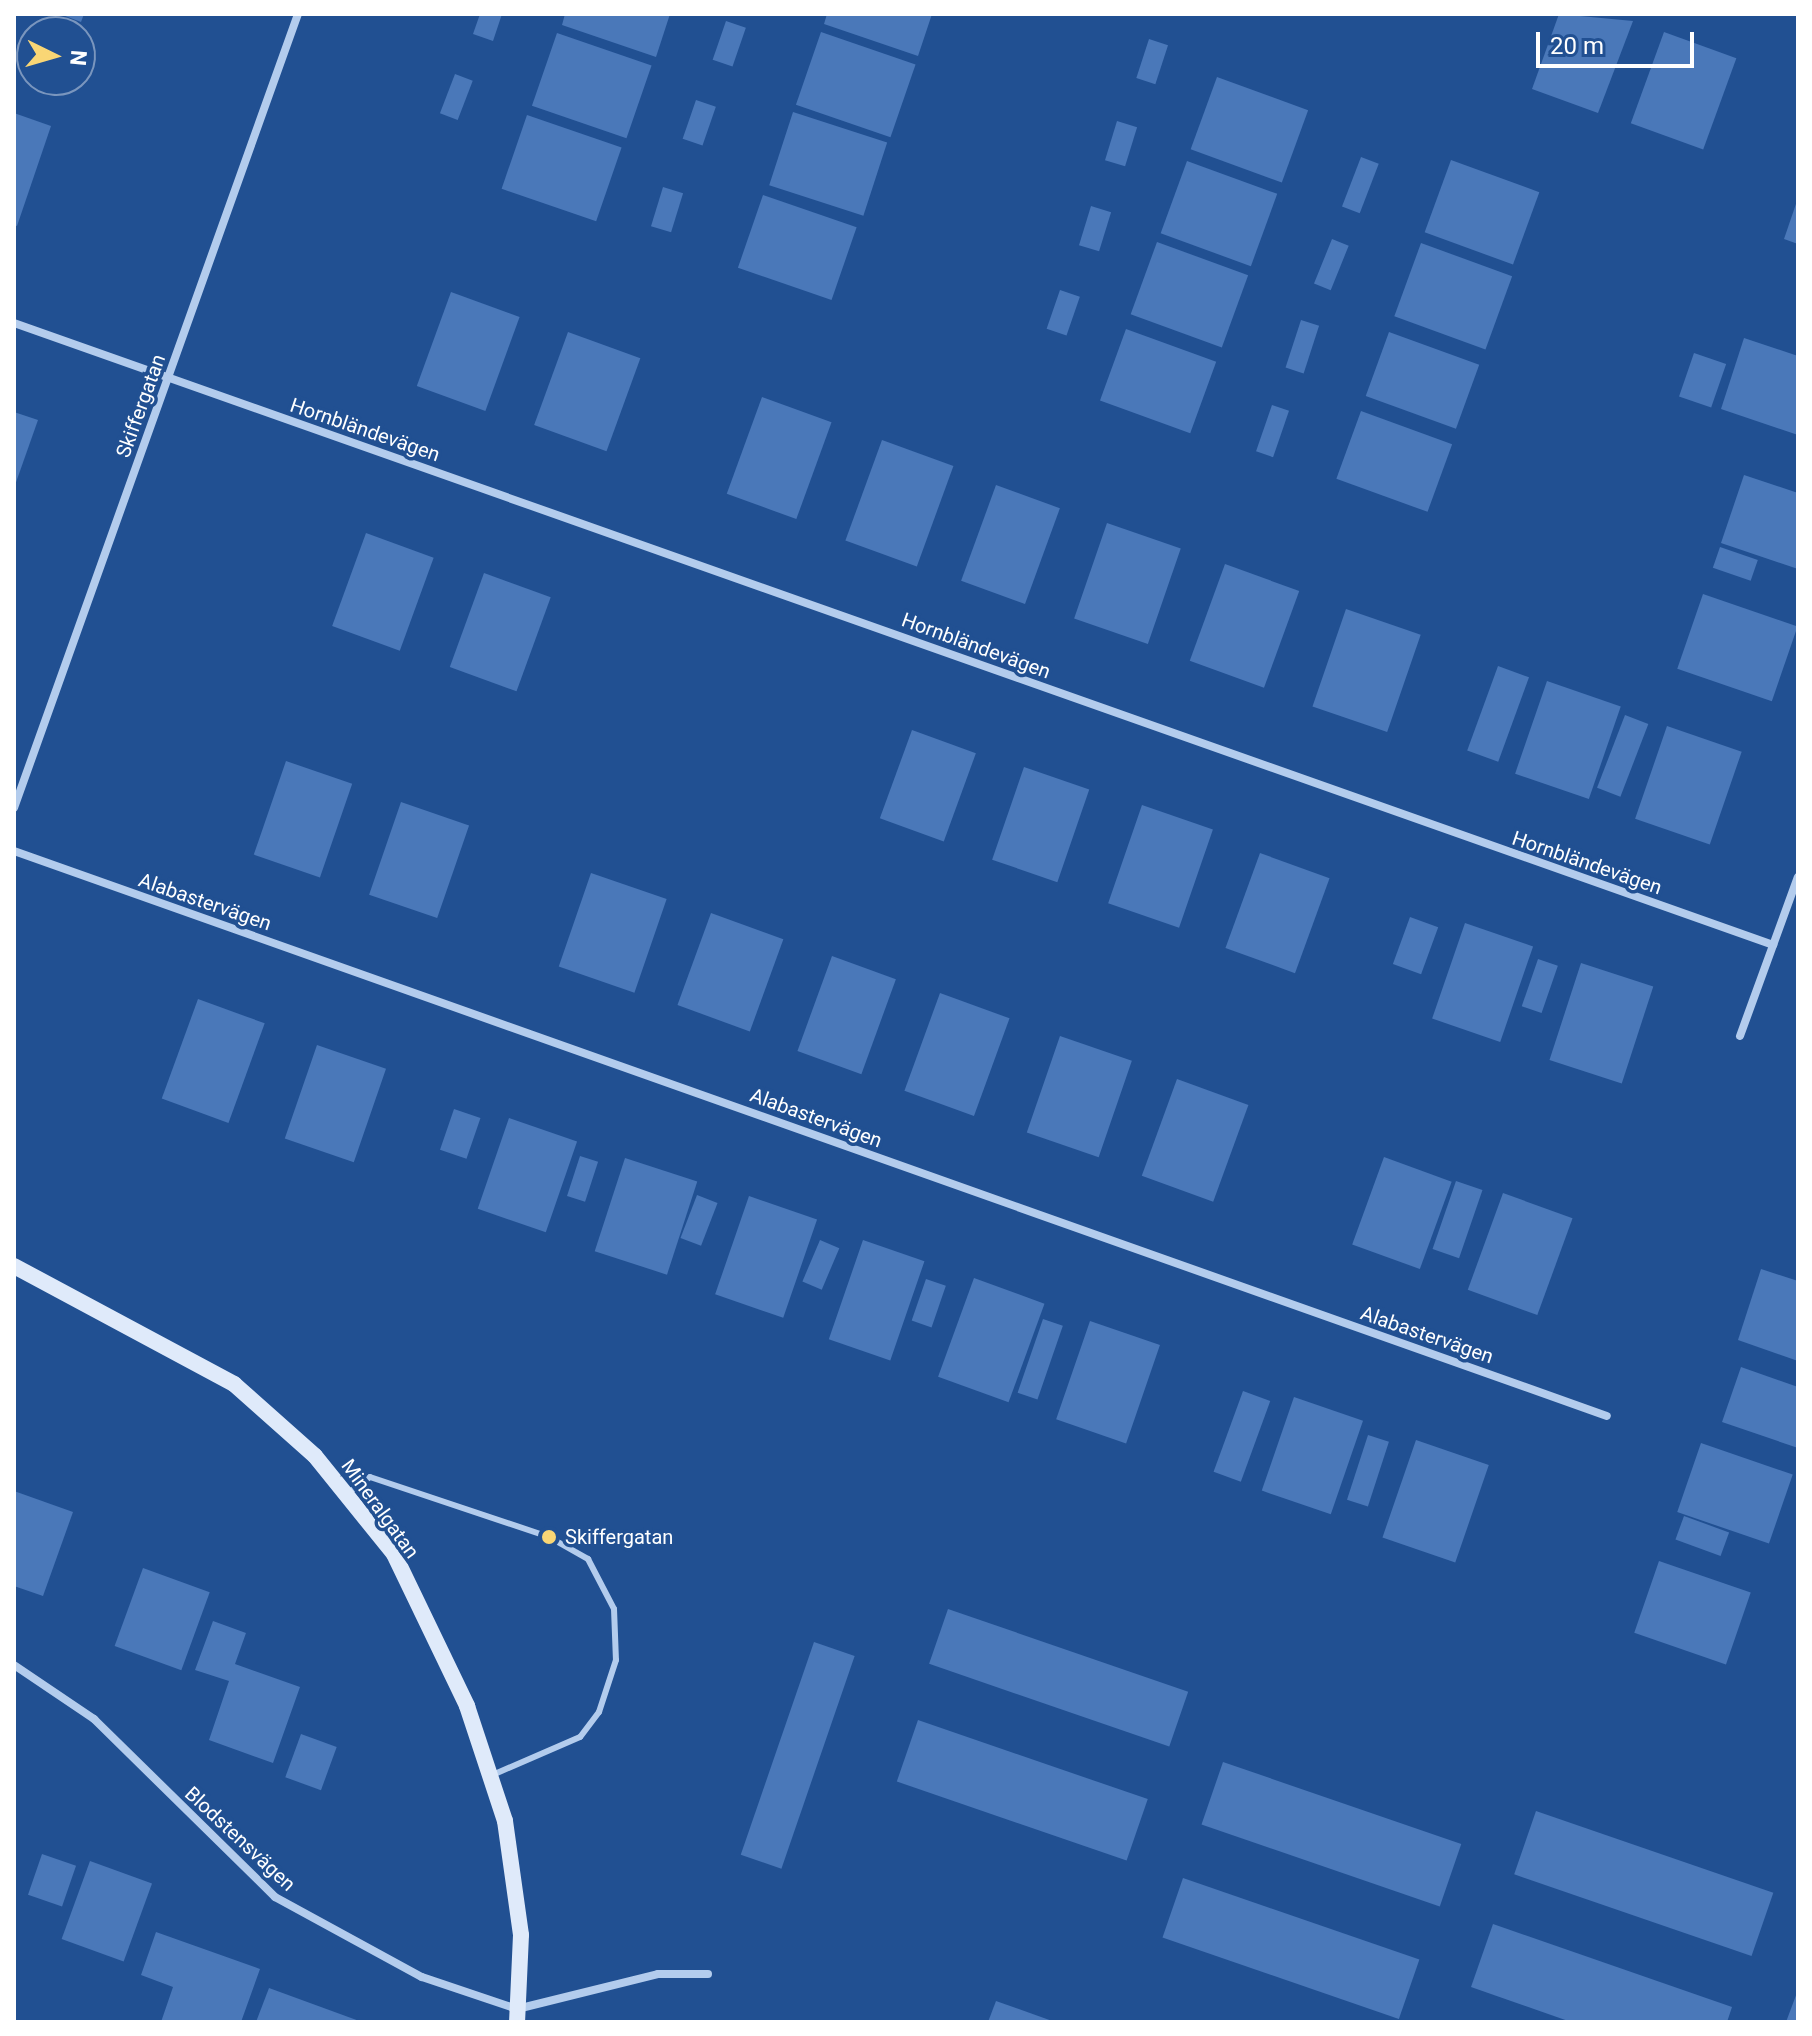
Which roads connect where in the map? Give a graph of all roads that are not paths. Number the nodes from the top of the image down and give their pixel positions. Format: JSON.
{"nodes":[{"id":1,"x":298,"y":14,"type":"edge"},
{"id":2,"x":14,"y":323,"type":"edge"},
{"id":3,"x":168,"y":378,"type":"junction"},
{"id":4,"x":14,"y":808,"type":"edge"},
{"id":5,"x":14,"y":851,"type":"edge"},
{"id":6,"x":1798,"y":877,"type":"edge"},
{"id":7,"x":1773,"y":945,"type":"junction"},
{"id":8,"x":1740,"y":1036,"type":"dead end"},
{"id":9,"x":14,"y":1266,"type":"edge"},
{"id":10,"x":1607,"y":1416,"type":"dead end"},
{"id":11,"x":347,"y":1493,"type":"junction"},
{"id":12,"x":14,"y":1665,"type":"edge"},
{"id":13,"x":490,"y":1776,"type":"junction"},
{"id":14,"x":708,"y":1974,"type":"dead end"},
{"id":15,"x":517,"y":2015,"type":"edge"}],
"edges":[{"from":1,"to":3,"type":"street","name":"Skiffergatan"},
{"from":2,"to":3,"type":"street","name":"Hornbländevägen"},
{"from":3,"to":4,"type":"street","name":"Skiffergatan"},
{"from":3,"to":7,"type":"street","name":"Hornbländevägen"},
{"from":5,"to":10,"type":"street","name":"Alabastervägen"},
{"from":6,"to":7,"type":"street"},
{"from":7,"to":8,"type":"street"},
{"from":9,"to":11,"type":"street","name":"Mineralgatan"},
{"from":11,"to":13,"type":"street","name":"Mineralgatan"},
{"from":11,"to":13,"type":"lane"},
{"from":12,"to":15,"type":"street","name":"Blodstensvägen"},
{"from":13,"to":15,"type":"street","name":"Mineralgatan"},
{"from":14,"to":15,"type":"street"}]}
